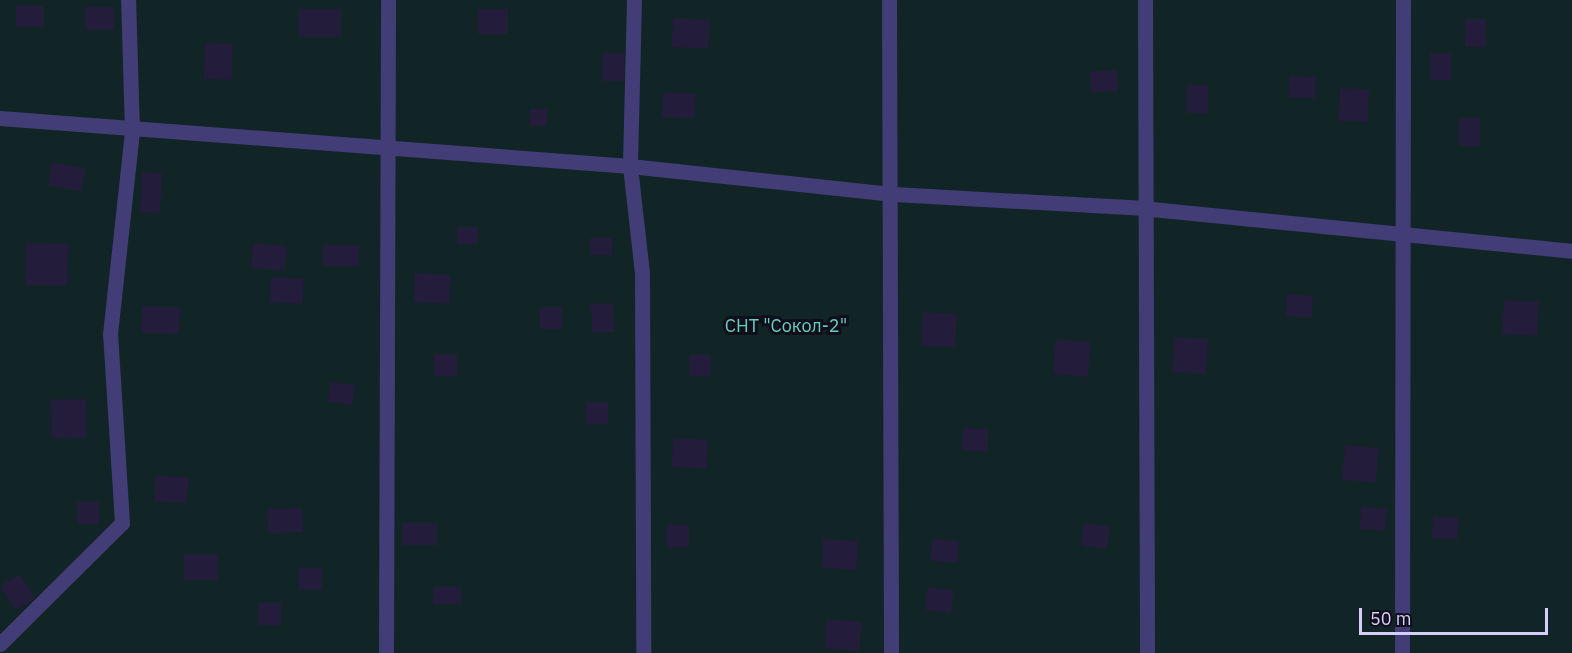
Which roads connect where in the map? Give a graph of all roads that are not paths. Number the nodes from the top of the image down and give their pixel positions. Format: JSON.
{"nodes":[{"id":1,"x":128,"y":0,"type":"edge"},
{"id":2,"x":388,"y":0,"type":"edge"},
{"id":3,"x":634,"y":0,"type":"edge"},
{"id":4,"x":889,"y":0,"type":"edge"},
{"id":5,"x":1145,"y":0,"type":"edge"},
{"id":6,"x":1403,"y":0,"type":"edge"},
{"id":7,"x":0,"y":118,"type":"edge"},
{"id":8,"x":132,"y":131,"type":"junction"},
{"id":9,"x":388,"y":148,"type":"junction"},
{"id":10,"x":630,"y":166,"type":"junction"},
{"id":11,"x":894,"y":194,"type":"junction"},
{"id":12,"x":1142,"y":208,"type":"junction"},
{"id":13,"x":1400,"y":234,"type":"junction"},
{"id":14,"x":1572,"y":250,"type":"edge"},
{"id":15,"x":0,"y":644,"type":"edge"},
{"id":16,"x":386,"y":653,"type":"edge"},
{"id":17,"x":643,"y":653,"type":"edge"},
{"id":18,"x":891,"y":653,"type":"edge"},
{"id":19,"x":1147,"y":653,"type":"edge"},
{"id":20,"x":1402,"y":653,"type":"edge"}],
"edges":[{"from":1,"to":8,"type":"lane"},
{"from":2,"to":9,"type":"lane"},
{"from":3,"to":10,"type":"lane"},
{"from":4,"to":11,"type":"lane"},
{"from":5,"to":12,"type":"lane"},
{"from":6,"to":13,"type":"lane"},
{"from":7,"to":8,"type":"lane"},
{"from":8,"to":9,"type":"lane"},
{"from":8,"to":15,"type":"lane"},
{"from":9,"to":10,"type":"lane"},
{"from":9,"to":16,"type":"lane"},
{"from":10,"to":11,"type":"lane"},
{"from":10,"to":17,"type":"lane"},
{"from":11,"to":12,"type":"lane"},
{"from":11,"to":18,"type":"lane"},
{"from":12,"to":13,"type":"lane"},
{"from":12,"to":19,"type":"lane"},
{"from":13,"to":14,"type":"lane"},
{"from":13,"to":20,"type":"lane"}]}
